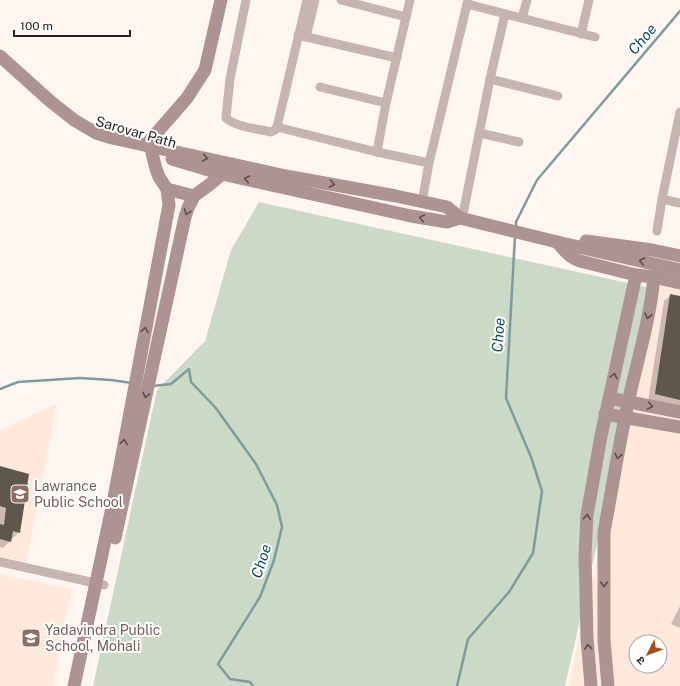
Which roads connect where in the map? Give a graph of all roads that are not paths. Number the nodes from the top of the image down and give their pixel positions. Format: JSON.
{"nodes":[{"id":1,"x":221,"y":0,"type":"edge"},
{"id":2,"x":246,"y":0,"type":"edge"},
{"id":3,"x":306,"y":0,"type":"edge"},
{"id":4,"x":315,"y":0,"type":"edge"},
{"id":5,"x":341,"y":0,"type":"edge"},
{"id":6,"x":410,"y":0,"type":"edge"},
{"id":7,"x":527,"y":0,"type":"edge"},
{"id":8,"x":589,"y":0,"type":"edge"},
{"id":9,"x":468,"y":2,"type":"edge"},
{"id":10,"x":505,"y":14,"type":"junction"},
{"id":11,"x":406,"y":17,"type":"junction"},
{"id":12,"x":522,"y":18,"type":"junction"},
{"id":13,"x":581,"y":34,"type":"junction"},
{"id":14,"x":302,"y":36,"type":"junction"},
{"id":15,"x":595,"y":37,"type":"dead end"},
{"id":16,"x":0,"y":56,"type":"edge"},
{"id":17,"x":397,"y":58,"type":"junction"},
{"id":18,"x":0,"y":64,"type":"edge"},
{"id":19,"x":490,"y":79,"type":"junction"},
{"id":20,"x":320,"y":87,"type":"dead end"},
{"id":21,"x":558,"y":96,"type":"dead end"},
{"id":22,"x":386,"y":103,"type":"junction"},
{"id":23,"x":680,"y":112,"type":"edge"},
{"id":24,"x":277,"y":127,"type":"junction"},
{"id":25,"x":678,"y":132,"type":"edge"},
{"id":26,"x":479,"y":133,"type":"junction"},
{"id":27,"x":519,"y":142,"type":"dead end"},
{"id":28,"x":149,"y":149,"type":"junction"},
{"id":29,"x":377,"y":152,"type":"junction"},
{"id":30,"x":429,"y":163,"type":"junction"},
{"id":31,"x":222,"y":174,"type":"junction"},
{"id":32,"x":167,"y":189,"type":"junction"},
{"id":33,"x":194,"y":196,"type":"junction"},
{"id":34,"x":662,"y":199,"type":"junction"},
{"id":35,"x":422,"y":202,"type":"junction"},
{"id":36,"x":680,"y":203,"type":"edge"},
{"id":37,"x":461,"y":218,"type":"junction"},
{"id":38,"x":657,"y":231,"type":"dead end"},
{"id":39,"x":553,"y":241,"type":"junction"},
{"id":40,"x":680,"y":256,"type":"edge"},
{"id":41,"x":680,"y":270,"type":"edge"},
{"id":42,"x":636,"y":275,"type":"junction"},
{"id":43,"x":654,"y":277,"type":"junction"},
{"id":44,"x":680,"y":283,"type":"edge"},
{"id":45,"x":138,"y":366,"type":"junction"},
{"id":46,"x":151,"y":369,"type":"junction"},
{"id":47,"x":609,"y":398,"type":"junction"},
{"id":48,"x":628,"y":402,"type":"junction"},
{"id":49,"x":676,"y":411,"type":"edge"},
{"id":50,"x":605,"y":414,"type":"junction"},
{"id":51,"x":135,"y":417,"type":"junction"},
{"id":52,"x":625,"y":417,"type":"junction"},
{"id":53,"x":674,"y":426,"type":"edge"},
{"id":54,"x":0,"y":562,"type":"edge"},
{"id":55,"x":100,"y":584,"type":"junction"},
{"id":56,"x":74,"y":686,"type":"edge"},
{"id":57,"x":83,"y":686,"type":"edge"},
{"id":58,"x":592,"y":686,"type":"edge"},
{"id":59,"x":608,"y":686,"type":"edge"}],
"edges":[{"from":1,"to":28,"type":"main road"},
{"from":2,"to":24,"type":"street"},
{"from":3,"to":14,"type":"street"},
{"from":4,"to":14,"type":"street"},
{"from":5,"to":11,"type":"street"},
{"from":6,"to":11,"type":"street"},
{"from":7,"to":12,"type":"street"},
{"from":8,"to":13,"type":"street"},
{"from":9,"to":10,"type":"street"},
{"from":9,"to":30,"type":"street"},
{"from":10,"to":12,"type":"street"},
{"from":10,"to":19,"type":"street"},
{"from":11,"to":17,"type":"street"},
{"from":12,"to":13,"type":"street"},
{"from":13,"to":15,"type":"street"},
{"from":14,"to":17,"type":"street"},
{"from":14,"to":24,"type":"street"},
{"from":16,"to":28,"type":"main road"},
{"from":17,"to":22,"type":"street"},
{"from":18,"to":28,"type":"main road","name":"Sarovar Path"},
{"from":19,"to":21,"type":"street"},
{"from":19,"to":26,"type":"street"},
{"from":20,"to":22,"type":"street"},
{"from":22,"to":29,"type":"street"},
{"from":23,"to":25,"type":"street"},
{"from":24,"to":29,"type":"street"},
{"from":25,"to":34,"type":"street"},
{"from":26,"to":27,"type":"street"},
{"from":26,"to":37,"type":"street"},
{"from":28,"to":31,"type":"main road","name":"Sarovar Path"},
{"from":28,"to":32,"type":"main road"},
{"from":28,"to":35,"type":"main road","one_way":true},
{"from":29,"to":30,"type":"street"},
{"from":30,"to":35,"type":"street"},
{"from":31,"to":33,"type":"main road"},
{"from":37,"to":31,"type":"main road","name":"Sarovar Path","one_way":true},
{"from":32,"to":33,"type":"main road"},
{"from":45,"to":32,"type":"main road","one_way":true},
{"from":33,"to":46,"type":"main road","one_way":true},
{"from":34,"to":36,"type":"street"},
{"from":34,"to":38,"type":"street"},
{"from":35,"to":37,"type":"main road"},
{"from":37,"to":39,"type":"main road"},
{"from":39,"to":40,"type":"main road"},
{"from":41,"to":39,"type":"main road","one_way":true},
{"from":39,"to":42,"type":"main road"},
{"from":42,"to":43,"type":"main road"},
{"from":47,"to":42,"type":"main road","one_way":true},
{"from":43,"to":44,"type":"main road"},
{"from":43,"to":48,"type":"main road","one_way":true},
{"from":45,"to":46,"type":"main road"},
{"from":45,"to":51,"type":"main road"},
{"from":46,"to":51,"type":"main road","one_way":true},
{"from":47,"to":48,"type":"main road"},
{"from":47,"to":50,"type":"main road"},
{"from":48,"to":49,"type":"main road","one_way":true},
{"from":48,"to":52,"type":"main road"},
{"from":49,"to":53,"type":"main road"},
{"from":50,"to":52,"type":"main road"},
{"from":58,"to":50,"type":"main road","one_way":true},
{"from":51,"to":55,"type":"main road"},
{"from":52,"to":53,"type":"main road"},
{"from":52,"to":59,"type":"main road","one_way":true},
{"from":54,"to":55,"type":"street"},
{"from":55,"to":56,"type":"main road"},
{"from":55,"to":57,"type":"main road"}]}
